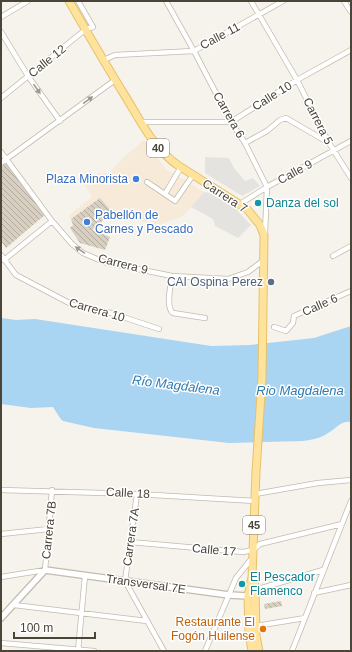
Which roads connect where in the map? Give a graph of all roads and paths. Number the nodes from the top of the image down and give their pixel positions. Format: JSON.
{"nodes":[{"id":1,"x":28,"y":1,"type":"edge"},
{"id":2,"x":69,"y":1,"type":"edge"},
{"id":3,"x":78,"y":1,"type":"edge"},
{"id":4,"x":166,"y":1,"type":"edge"},
{"id":5,"x":251,"y":1,"type":"edge"},
{"id":6,"x":284,"y":1,"type":"edge"},
{"id":7,"x":344,"y":1,"type":"edge"},
{"id":8,"x":351,"y":12,"type":"edge"},
{"id":9,"x":259,"y":15,"type":"junction"},
{"id":10,"x":1,"y":17,"type":"edge"},
{"id":11,"x":90,"y":28,"type":"junction"},
{"id":12,"x":1,"y":32,"type":"edge"},
{"id":13,"x":351,"y":50,"type":"edge"},
{"id":14,"x":194,"y":51,"type":"junction"},
{"id":15,"x":104,"y":60,"type":"junction"},
{"id":16,"x":28,"y":76,"type":"junction"},
{"id":17,"x":115,"y":80,"type":"junction"},
{"id":18,"x":298,"y":80,"type":"junction"},
{"id":19,"x":1,"y":98,"type":"edge"},
{"id":20,"x":60,"y":121,"type":"junction"},
{"id":21,"x":141,"y":122,"type":"junction"},
{"id":22,"x":231,"y":122,"type":"junction"},
{"id":23,"x":351,"y":141,"type":"edge"},
{"id":24,"x":245,"y":143,"type":"junction"},
{"id":25,"x":329,"y":143,"type":"junction"},
{"id":26,"x":334,"y":150,"type":"junction"},
{"id":27,"x":1,"y":152,"type":"edge"},
{"id":28,"x":6,"y":159,"type":"junction"},
{"id":29,"x":1,"y":163,"type":"edge"},
{"id":30,"x":181,"y":168,"type":"junction"},
{"id":31,"x":193,"y":175,"type":"junction"},
{"id":32,"x":351,"y":178,"type":"edge"},
{"id":33,"x":146,"y":182,"type":"dead end"},
{"id":34,"x":267,"y":187,"type":"junction"},
{"id":35,"x":165,"y":194,"type":"junction"},
{"id":36,"x":240,"y":204,"type":"junction"},
{"id":37,"x":52,"y":221,"type":"junction"},
{"id":38,"x":264,"y":235,"type":"junction"},
{"id":39,"x":351,"y":246,"type":"edge"},
{"id":40,"x":333,"y":256,"type":"dead end"},
{"id":41,"x":3,"y":258,"type":"edge"},
{"id":42,"x":264,"y":260,"type":"junction"},
{"id":43,"x":172,"y":276,"type":"junction"},
{"id":44,"x":351,"y":291,"type":"edge"},
{"id":45,"x":205,"y":318,"type":"dead end"},
{"id":46,"x":274,"y":327,"type":"dead end"},
{"id":47,"x":159,"y":329,"type":"dead end"},
{"id":48,"x":256,"y":472,"type":"joint"},
{"id":49,"x":351,"y":480,"type":"edge"},
{"id":50,"x":1,"y":490,"type":"edge"},
{"id":51,"x":52,"y":490,"type":"junction"},
{"id":52,"x":137,"y":494,"type":"junction"},
{"id":53,"x":255,"y":497,"type":"junction"},
{"id":54,"x":351,"y":501,"type":"edge"},
{"id":55,"x":342,"y":524,"type":"junction"},
{"id":56,"x":49,"y":529,"type":"junction"},
{"id":57,"x":1,"y":534,"type":"edge"},
{"id":58,"x":130,"y":542,"type":"junction"},
{"id":59,"x":253,"y":553,"type":"junction"},
{"id":60,"x":45,"y":570,"type":"junction"},
{"id":61,"x":323,"y":570,"type":"junction"},
{"id":62,"x":85,"y":576,"type":"junction"},
{"id":63,"x":1,"y":577,"type":"edge"},
{"id":64,"x":252,"y":577,"type":"junction"},
{"id":65,"x":125,"y":580,"type":"junction"},
{"id":66,"x":351,"y":585,"type":"edge"},
{"id":67,"x":255,"y":590,"type":"junction"},
{"id":68,"x":314,"y":593,"type":"junction"},
{"id":69,"x":229,"y":595,"type":"junction"},
{"id":70,"x":248,"y":596,"type":"junction"},
{"id":71,"x":14,"y":605,"type":"junction"},
{"id":72,"x":81,"y":613,"type":"junction"},
{"id":73,"x":1,"y":618,"type":"edge"},
{"id":74,"x":305,"y":618,"type":"junction"},
{"id":75,"x":147,"y":620,"type":"junction"},
{"id":76,"x":256,"y":626,"type":"junction"},
{"id":77,"x":1,"y":643,"type":"edge"},
{"id":78,"x":78,"y":650,"type":"edge"},
{"id":79,"x":94,"y":651,"type":"edge"},
{"id":80,"x":164,"y":651,"type":"edge"},
{"id":81,"x":205,"y":651,"type":"edge"},
{"id":82,"x":252,"y":651,"type":"edge"},
{"id":83,"x":259,"y":651,"type":"edge"},
{"id":84,"x":292,"y":651,"type":"edge"}],
"edges":[{"from":1,"to":10,"type":"street"},
{"from":2,"to":11,"type":"main road","name":"Carrera 7","number":"40"},
{"from":3,"to":11,"type":"street","name":"Carrera 7"},
{"from":4,"to":14,"type":"street","name":"Carrera 6"},
{"from":5,"to":9,"type":"street","name":"Carrera 5"},
{"from":6,"to":9,"type":"street","name":"Calle 11"},
{"from":7,"to":8,"type":"street"},
{"from":9,"to":14,"type":"street","name":"Calle 11"},
{"from":9,"to":18,"type":"street","name":"Carrera 5"},
{"from":11,"to":15,"type":"main road","name":"Carrera 7","number":"40"},
{"from":11,"to":16,"type":"street","name":"Calle 12"},
{"from":12,"to":16,"type":"street"},
{"from":13,"to":18,"type":"street","name":"Calle 10"},
{"from":14,"to":15,"type":"street","name":"Calle 11"},
{"from":14,"to":22,"type":"street","name":"Carrera 6"},
{"from":15,"to":17,"type":"main road","name":"Carrera 7","number":"40"},
{"from":16,"to":19,"type":"street","name":"Calle 12"},
{"from":16,"to":20,"type":"street","one_way":true},
{"from":20,"to":17,"type":"street","one_way":true},
{"from":17,"to":21,"type":"main road","name":"Carrera 7","number":"40"},
{"from":18,"to":22,"type":"street","name":"Calle 10"},
{"from":18,"to":25,"type":"street","name":"Carrera 5"},
{"from":20,"to":28,"type":"street"},
{"from":21,"to":22,"type":"street"},
{"from":21,"to":30,"type":"main road","name":"Carrera 7","number":"40"},
{"from":22,"to":24,"type":"street","name":"Carrera 6"},
{"from":23,"to":26,"type":"street","name":"Calle 9"},
{"from":24,"to":25,"type":"street"},
{"from":24,"to":34,"type":"street","name":"Carrera 6"},
{"from":25,"to":26,"type":"street","name":"Carrera 5"},
{"from":26,"to":32,"type":"street","name":"Carrera 5"},
{"from":26,"to":34,"type":"street","name":"Calle 9"},
{"from":27,"to":28,"type":"street","name":"Carrera 9"},
{"from":28,"to":29,"type":"street"},
{"from":28,"to":37,"type":"street","name":"Carrera 9"},
{"from":30,"to":31,"type":"main road","name":"Carrera 7","number":"40"},
{"from":30,"to":35,"type":"street"},
{"from":31,"to":35,"type":"street"},
{"from":31,"to":36,"type":"main road","name":"Carrera 7","number":"40"},
{"from":33,"to":35,"type":"street"},
{"from":34,"to":36,"type":"street","name":"Calle 9"},
{"from":34,"to":38,"type":"street"},
{"from":36,"to":38,"type":"main road","name":"Carrera 7","number":"40"},
{"from":37,"to":41,"type":"street"},
{"from":43,"to":37,"type":"street","name":"Carrera 9","one_way":true},
{"from":38,"to":42,"type":"main road","name":"Carrera 7","number":"40"},
{"from":39,"to":40,"type":"street"},
{"from":41,"to":47,"type":"street","name":"Carrera 10"},
{"from":42,"to":43,"type":"street","name":"Carrera 9"},
{"from":42,"to":48,"type":"main road","name":"Carrera 7","number":"40"},
{"from":43,"to":45,"type":"street"},
{"from":44,"to":46,"type":"street","name":"Calle 6"},
{"from":48,"to":53,"type":"main road","name":"Carrera 7","number":"45"},
{"from":49,"to":53,"type":"street","name":"Calle 18"},
{"from":50,"to":51,"type":"street","name":"Calle 18"},
{"from":51,"to":52,"type":"street","name":"Calle 18"},
{"from":51,"to":56,"type":"street","name":"Carrera 7B"},
{"from":52,"to":53,"type":"street","name":"Calle 18"},
{"from":52,"to":58,"type":"street","name":"Carrera 7A"},
{"from":53,"to":59,"type":"main road","name":"Carrera 7","number":"45"},
{"from":54,"to":55,"type":"street"},
{"from":55,"to":59,"type":"street","name":"Calle 17"},
{"from":55,"to":61,"type":"street"},
{"from":56,"to":57,"type":"street"},
{"from":56,"to":60,"type":"street","name":"Carrera 7B"},
{"from":58,"to":59,"type":"street","name":"Calle 17"},
{"from":58,"to":65,"type":"street","name":"Carrera 7A"},
{"from":59,"to":64,"type":"main road","name":"Carrera 7","number":"45"},
{"from":59,"to":69,"type":"street"},
{"from":60,"to":62,"type":"street","name":"Transversal 7E"},
{"from":60,"to":63,"type":"street"},
{"from":60,"to":71,"type":"street"},
{"from":61,"to":67,"type":"street"},
{"from":61,"to":68,"type":"street"},
{"from":62,"to":65,"type":"street","name":"Transversal 7E"},
{"from":62,"to":72,"type":"street"},
{"from":64,"to":67,"type":"main road","name":"Carrera 7","number":"45"},
{"from":64,"to":70,"type":"main road","name":"Carrera 7","number":"45"},
{"from":65,"to":69,"type":"street","name":"Transversal 7E"},
{"from":65,"to":75,"type":"street"},
{"from":66,"to":68,"type":"street"},
{"from":67,"to":76,"type":"main road","name":"Carrera 7","number":"45"},
{"from":68,"to":74,"type":"street"},
{"from":69,"to":70,"type":"street","name":"Transversal 7E"},
{"from":69,"to":81,"type":"street"},
{"from":70,"to":82,"type":"main road","name":"Carrera 7","number":"45"},
{"from":71,"to":72,"type":"street"},
{"from":71,"to":73,"type":"street"},
{"from":72,"to":75,"type":"street"},
{"from":72,"to":78,"type":"street"},
{"from":74,"to":76,"type":"street"},
{"from":74,"to":84,"type":"street"},
{"from":75,"to":80,"type":"street"},
{"from":76,"to":83,"type":"main road","name":"Carrera 7","number":"45"},
{"from":77,"to":78,"type":"street"},
{"from":78,"to":79,"type":"street"}]}
